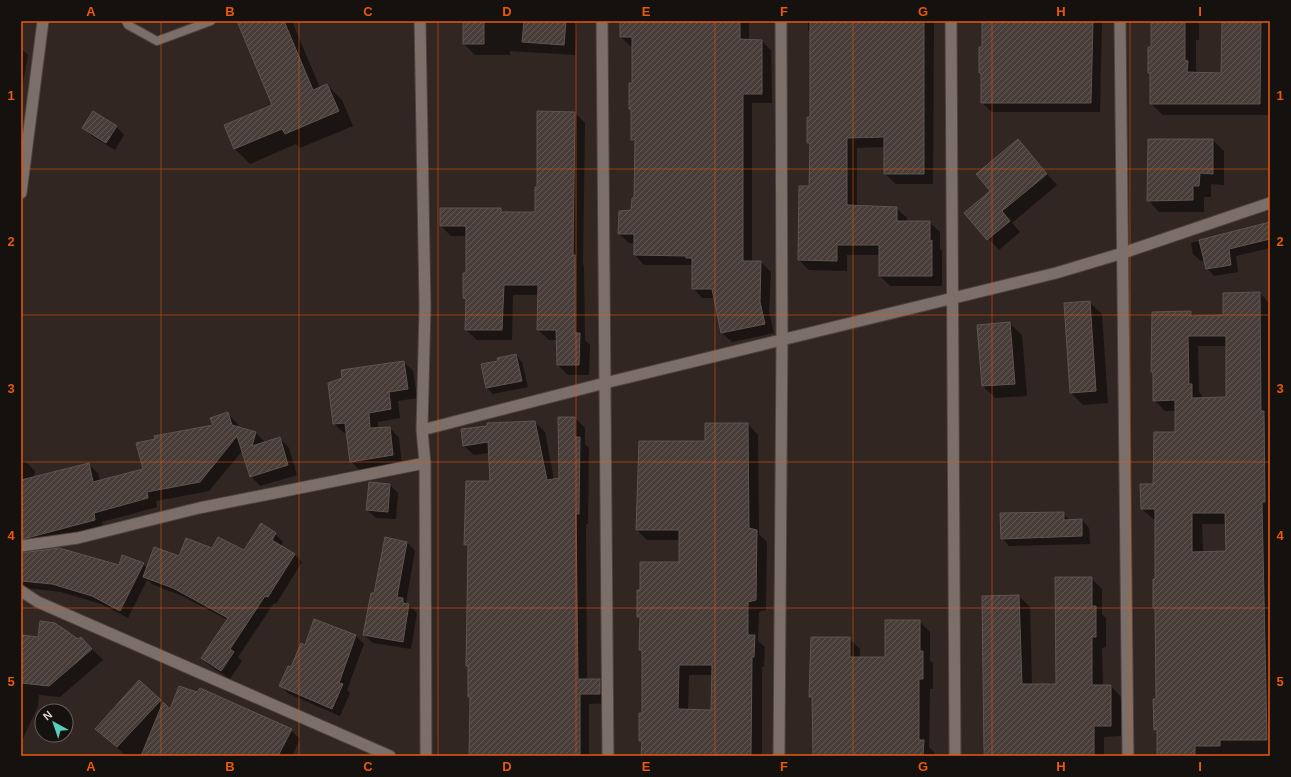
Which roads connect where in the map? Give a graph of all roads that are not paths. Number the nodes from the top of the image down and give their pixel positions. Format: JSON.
{"nodes":[{"id":1,"x":43,"y":21,"type":"edge"},
{"id":2,"x":126,"y":21,"type":"edge"},
{"id":3,"x":212,"y":21,"type":"edge"},
{"id":4,"x":420,"y":21,"type":"edge"},
{"id":5,"x":602,"y":21,"type":"edge"},
{"id":6,"x":781,"y":21,"type":"edge"},
{"id":7,"x":951,"y":21,"type":"edge"},
{"id":8,"x":1120,"y":21,"type":"edge"},
{"id":9,"x":21,"y":193,"type":"edge"},
{"id":10,"x":1270,"y":203,"type":"edge"},
{"id":11,"x":1123,"y":253,"type":"junction"},
{"id":12,"x":952,"y":298,"type":"junction"},
{"id":13,"x":782,"y":340,"type":"junction"},
{"id":14,"x":605,"y":383,"type":"junction"},
{"id":15,"x":422,"y":430,"type":"junction"},
{"id":16,"x":426,"y":463,"type":"junction"},
{"id":17,"x":21,"y":546,"type":"edge"},
{"id":18,"x":21,"y":591,"type":"edge"},
{"id":19,"x":390,"y":756,"type":"edge"},
{"id":20,"x":426,"y":756,"type":"edge"},
{"id":21,"x":608,"y":756,"type":"edge"},
{"id":22,"x":779,"y":756,"type":"edge"},
{"id":23,"x":955,"y":756,"type":"edge"},
{"id":24,"x":1128,"y":756,"type":"edge"}],
"edges":[{"from":1,"to":9,"type":"street"},
{"from":2,"to":3,"type":"lane"},
{"from":4,"to":15,"type":"street"},
{"from":5,"to":14,"type":"street"},
{"from":6,"to":13,"type":"street"},
{"from":7,"to":12,"type":"street"},
{"from":8,"to":11,"type":"street"},
{"from":10,"to":11,"type":"street"},
{"from":11,"to":12,"type":"street"},
{"from":11,"to":24,"type":"street"},
{"from":12,"to":13,"type":"street"},
{"from":12,"to":23,"type":"street"},
{"from":13,"to":14,"type":"street"},
{"from":13,"to":22,"type":"street"},
{"from":14,"to":15,"type":"street"},
{"from":14,"to":21,"type":"street"},
{"from":15,"to":16,"type":"street"},
{"from":16,"to":17,"type":"street"},
{"from":16,"to":20,"type":"street"},
{"from":18,"to":19,"type":"street"}]}
